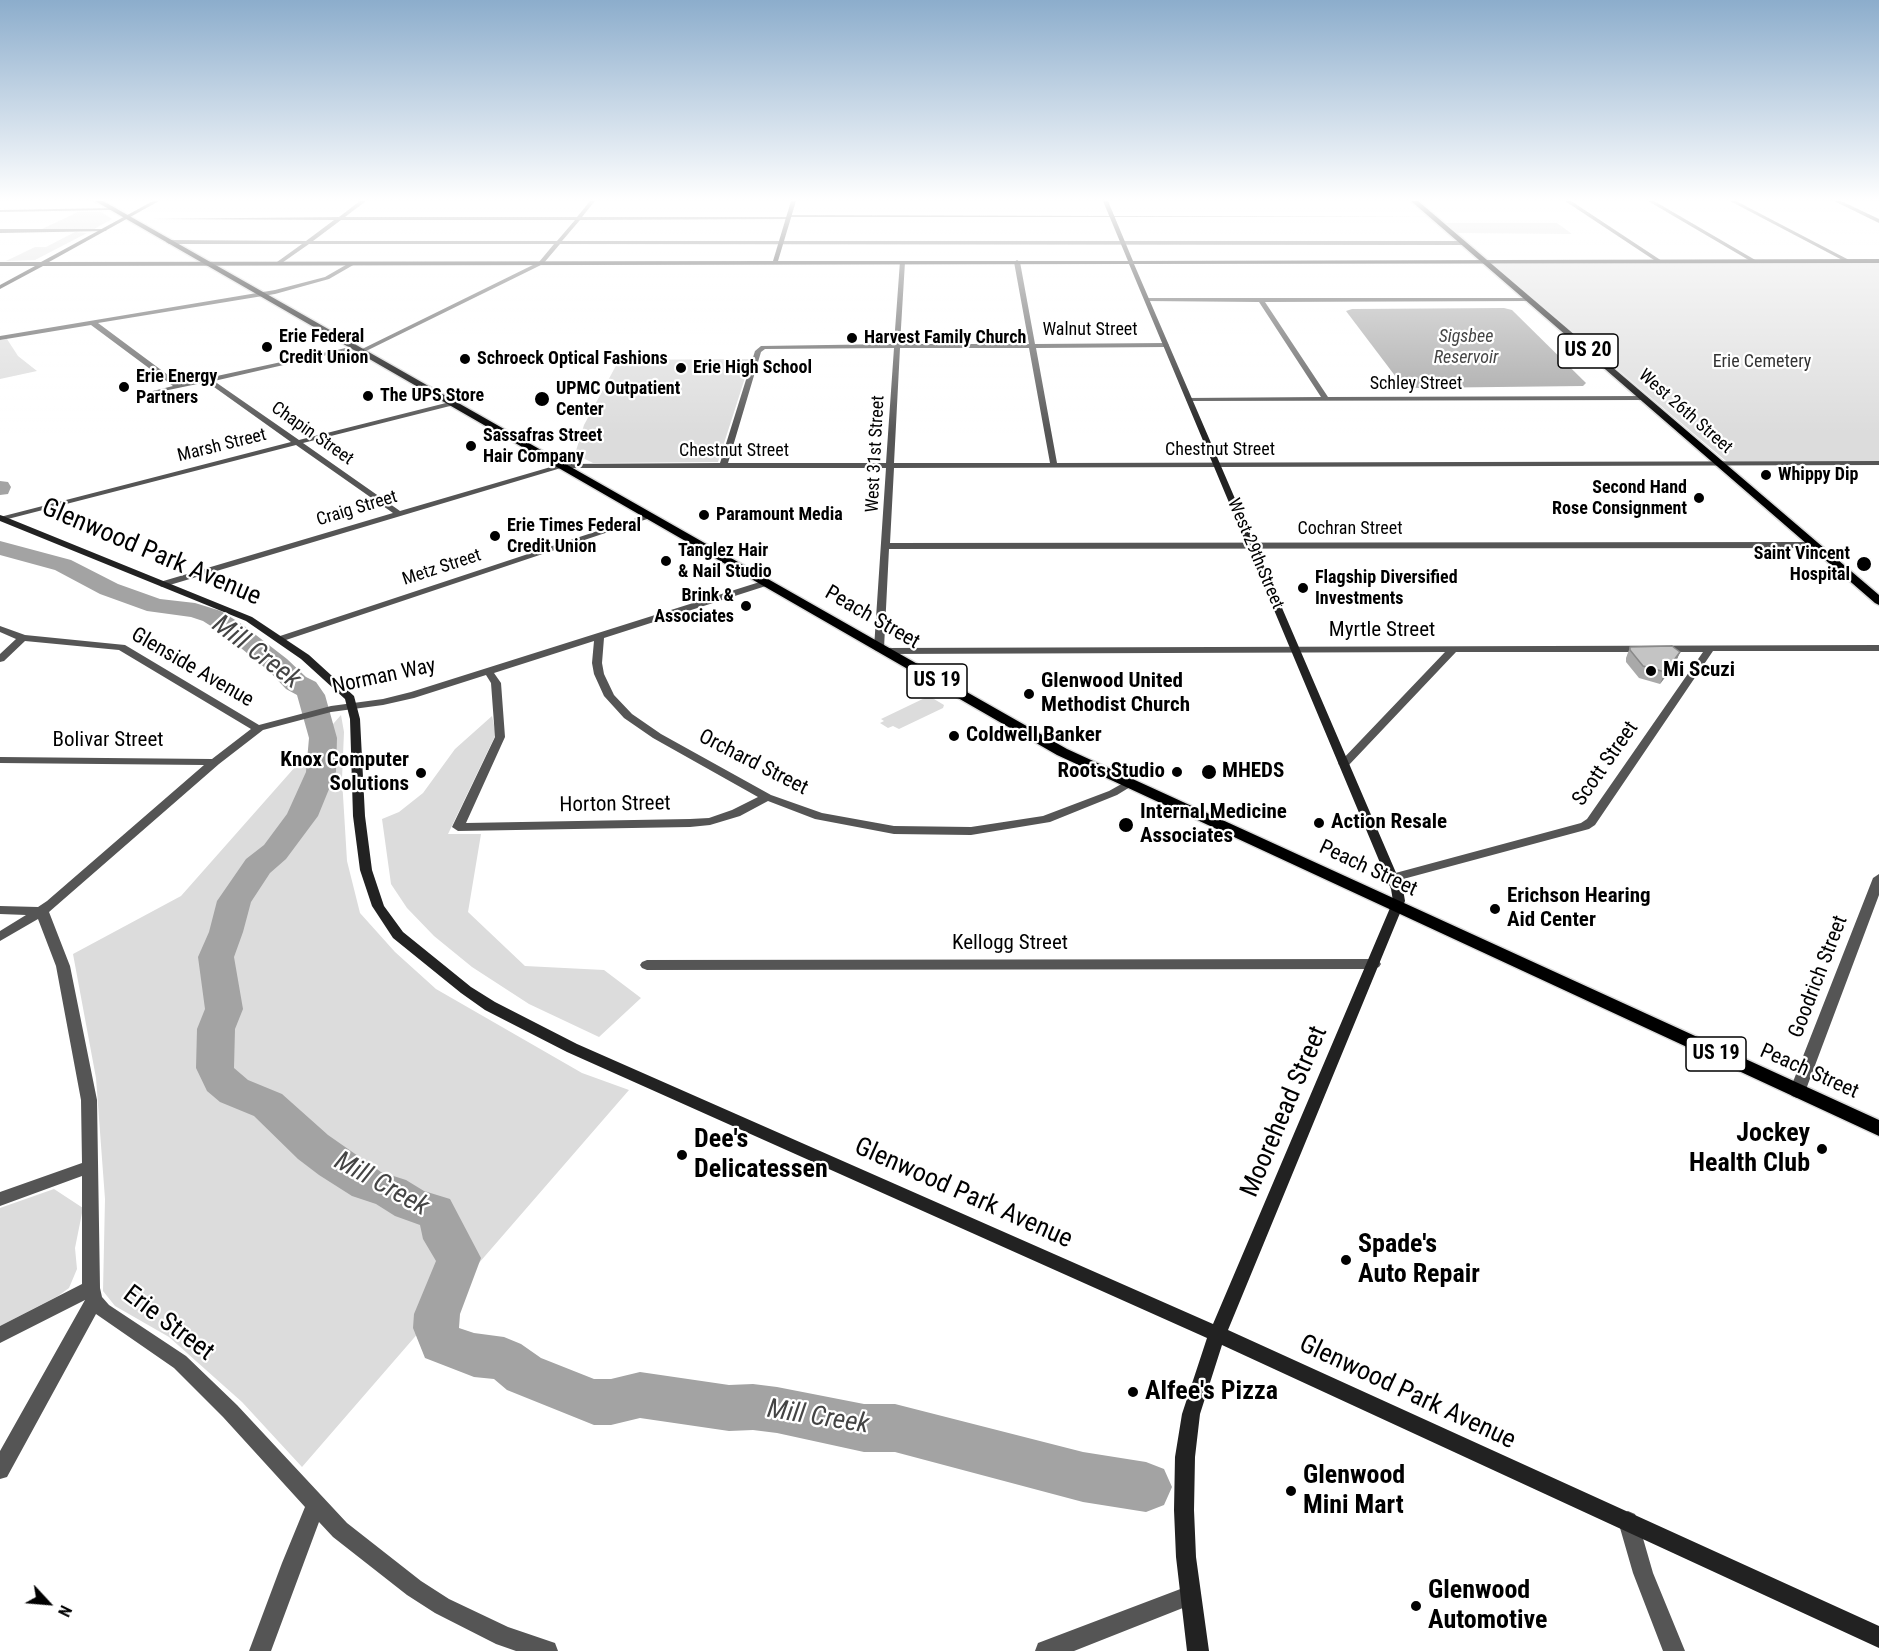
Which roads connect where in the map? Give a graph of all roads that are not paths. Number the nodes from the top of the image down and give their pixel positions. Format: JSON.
{"nodes":[{"id":1,"x":17,"y":278,"type":"edge"},
{"id":2,"x":231,"y":278,"type":"edge"},
{"id":3,"x":325,"y":278,"type":"edge"},
{"id":4,"x":509,"y":278,"type":"edge"},
{"id":5,"x":901,"y":278,"type":"edge"},
{"id":6,"x":1020,"y":278,"type":"edge"},
{"id":7,"x":1138,"y":278,"type":"edge"},
{"id":8,"x":1504,"y":278,"type":"edge"},
{"id":9,"x":0,"y":287,"type":"edge"},
{"id":10,"x":260,"y":295,"type":"junction"},
{"id":11,"x":1148,"y":300,"type":"junction"},
{"id":12,"x":1261,"y":300,"type":"junction"},
{"id":13,"x":1529,"y":300,"type":"junction"},
{"id":14,"x":92,"y":322,"type":"junction"},
{"id":15,"x":0,"y":338,"type":"edge"},
{"id":16,"x":1031,"y":345,"type":"junction"},
{"id":17,"x":1166,"y":345,"type":"junction"},
{"id":18,"x":896,"y":346,"type":"junction"},
{"id":19,"x":357,"y":350,"type":"junction"},
{"id":20,"x":208,"y":380,"type":"junction"},
{"id":21,"x":178,"y":386,"type":"junction"},
{"id":22,"x":151,"y":393,"type":"dead end"},
{"id":23,"x":1644,"y":398,"type":"junction"},
{"id":24,"x":1188,"y":399,"type":"junction"},
{"id":25,"x":1326,"y":399,"type":"junction"},
{"id":26,"x":451,"y":403,"type":"junction"},
{"id":27,"x":298,"y":442,"type":"junction"},
{"id":28,"x":1719,"y":463,"type":"junction"},
{"id":29,"x":1879,"y":463,"type":"edge"},
{"id":30,"x":890,"y":465,"type":"junction"},
{"id":31,"x":1054,"y":465,"type":"junction"},
{"id":32,"x":1217,"y":465,"type":"junction"},
{"id":33,"x":561,"y":466,"type":"junction"},
{"id":34,"x":723,"y":466,"type":"junction"},
{"id":35,"x":399,"y":514,"type":"junction"},
{"id":36,"x":649,"y":517,"type":"junction"},
{"id":37,"x":1,"y":518,"type":"edge"},
{"id":38,"x":1251,"y":545,"type":"junction"},
{"id":39,"x":1814,"y":545,"type":"junction"},
{"id":40,"x":885,"y":546,"type":"junction"},
{"id":41,"x":766,"y":583,"type":"junction"},
{"id":42,"x":163,"y":584,"type":"junction"},
{"id":43,"x":1879,"y":601,"type":"edge"},
{"id":44,"x":0,"y":628,"type":"edge"},
{"id":45,"x":599,"y":636,"type":"junction"},
{"id":46,"x":23,"y":638,"type":"junction"},
{"id":47,"x":280,"y":639,"type":"junction"},
{"id":48,"x":1710,"y":648,"type":"junction"},
{"id":49,"x":1879,"y":648,"type":"edge"},
{"id":50,"x":1454,"y":649,"type":"junction"},
{"id":51,"x":882,"y":650,"type":"junction"},
{"id":52,"x":1295,"y":650,"type":"junction"},
{"id":53,"x":0,"y":659,"type":"edge"},
{"id":54,"x":488,"y":671,"type":"junction"},
{"id":55,"x":353,"y":706,"type":"junction"},
{"id":56,"x":258,"y":729,"type":"junction"},
{"id":57,"x":0,"y":760,"type":"edge"},
{"id":58,"x":215,"y":762,"type":"junction"},
{"id":59,"x":1344,"y":764,"type":"junction"},
{"id":60,"x":1129,"y":784,"type":"junction"},
{"id":61,"x":767,"y":797,"type":"junction"},
{"id":62,"x":1392,"y":878,"type":"junction"},
{"id":63,"x":1879,"y":878,"type":"edge"},
{"id":64,"x":1875,"y":903,"type":"edge"},
{"id":65,"x":1398,"y":908,"type":"junction"},
{"id":66,"x":0,"y":910,"type":"edge"},
{"id":67,"x":42,"y":910,"type":"junction"},
{"id":68,"x":0,"y":937,"type":"edge"},
{"id":69,"x":1374,"y":964,"type":"junction"},
{"id":70,"x":647,"y":965,"type":"dead end"},
{"id":71,"x":1797,"y":1092,"type":"junction"},
{"id":72,"x":1879,"y":1128,"type":"edge"},
{"id":73,"x":91,"y":1166,"type":"junction"},
{"id":74,"x":0,"y":1199,"type":"edge"},
{"id":75,"x":93,"y":1294,"type":"junction"},
{"id":76,"x":1217,"y":1334,"type":"junction"},
{"id":77,"x":0,"y":1335,"type":"edge"},
{"id":78,"x":0,"y":1470,"type":"edge"},
{"id":79,"x":316,"y":1506,"type":"junction"},
{"id":80,"x":1628,"y":1521,"type":"junction"},
{"id":81,"x":1191,"y":1595,"type":"junction"},
{"id":82,"x":1879,"y":1637,"type":"edge"},
{"id":83,"x":260,"y":1651,"type":"edge"},
{"id":84,"x":547,"y":1651,"type":"edge"},
{"id":85,"x":1046,"y":1651,"type":"edge"},
{"id":86,"x":1198,"y":1651,"type":"edge"},
{"id":87,"x":1674,"y":1651,"type":"edge"}],
"edges":[{"from":1,"to":9,"type":"street"},
{"from":2,"to":10,"type":"main road","name":"Peach Street","number":"US 19"},
{"from":3,"to":10,"type":"street"},
{"from":4,"to":19,"type":"street"},
{"from":5,"to":18,"type":"street","name":"West 31st Street"},
{"from":6,"to":16,"type":"street"},
{"from":7,"to":11,"type":"street","name":"West 29th Street"},
{"from":8,"to":13,"type":"main road","name":"West 26th Street","number":"US 20"},
{"from":10,"to":14,"type":"street"},
{"from":10,"to":19,"type":"main road","name":"Peach Street","number":"US 19"},
{"from":11,"to":12,"type":"street"},
{"from":11,"to":17,"type":"street","name":"West 29th Street"},
{"from":12,"to":13,"type":"street"},
{"from":12,"to":25,"type":"street"},
{"from":13,"to":23,"type":"main road","name":"West 26th Street","number":"US 20"},
{"from":14,"to":15,"type":"street"},
{"from":14,"to":21,"type":"street"},
{"from":16,"to":17,"type":"street","name":"Walnut Street"},
{"from":16,"to":18,"type":"street","name":"Walnut Street"},
{"from":16,"to":31,"type":"street"},
{"from":17,"to":24,"type":"street","name":"West 29th Street"},
{"from":18,"to":30,"type":"street","name":"West 31st Street"},
{"from":18,"to":34,"type":"street","name":"Walnut Street"},
{"from":19,"to":20,"type":"street"},
{"from":19,"to":26,"type":"main road","name":"Peach Street","number":"US 19"},
{"from":20,"to":21,"type":"street"},
{"from":20,"to":27,"type":"street","name":"Chapin Street"},
{"from":21,"to":22,"type":"street"},
{"from":23,"to":25,"type":"street","name":"Schley Street"},
{"from":23,"to":28,"type":"main road","name":"West 26th Street","number":"US 20"},
{"from":24,"to":25,"type":"street","name":"Schley Street"},
{"from":24,"to":32,"type":"street","name":"West 29th Street"},
{"from":26,"to":27,"type":"street","name":"Marsh Street"},
{"from":26,"to":33,"type":"main road","name":"Peach Street","number":"US 19"},
{"from":27,"to":35,"type":"street","name":"Chapin Street"},
{"from":27,"to":37,"type":"street","name":"Marsh Street"},
{"from":28,"to":29,"type":"street","name":"Chestnut Street"},
{"from":28,"to":32,"type":"street","name":"Chestnut Street"},
{"from":28,"to":39,"type":"main road","name":"West 26th Street","number":"US 20"},
{"from":30,"to":31,"type":"street","name":"Chestnut Street"},
{"from":30,"to":34,"type":"street","name":"Chestnut Street"},
{"from":30,"to":40,"type":"street","name":"West 31st Street"},
{"from":31,"to":32,"type":"street","name":"Chestnut Street"},
{"from":32,"to":38,"type":"street","name":"West 29th Street"},
{"from":33,"to":34,"type":"street","name":"Chestnut Street"},
{"from":33,"to":35,"type":"street","name":"Craig Street"},
{"from":33,"to":36,"type":"main road","name":"Peach Street","number":"US 19"},
{"from":35,"to":42,"type":"street","name":"Craig Street"},
{"from":36,"to":41,"type":"main road","name":"Peach Street","number":"US 19"},
{"from":36,"to":47,"type":"street","name":"Metz Street"},
{"from":37,"to":42,"type":"street","name":"Glenwood Park Avenue"},
{"from":38,"to":39,"type":"street","name":"Cochran Street"},
{"from":38,"to":40,"type":"street","name":"Cochran Street"},
{"from":38,"to":52,"type":"street","name":"West 29th Street"},
{"from":39,"to":43,"type":"main road","name":"West 26th Street","number":"US 20"},
{"from":40,"to":51,"type":"street","name":"West 31st Street"},
{"from":41,"to":45,"type":"street","name":"Norman Way"},
{"from":41,"to":51,"type":"main road","name":"Peach Street","number":"US 19"},
{"from":42,"to":47,"type":"street","name":"Glenwood Park Avenue"},
{"from":44,"to":46,"type":"street","name":"Glenside Avenue"},
{"from":45,"to":54,"type":"street","name":"Norman Way"},
{"from":45,"to":61,"type":"street","name":"Orchard Street"},
{"from":46,"to":53,"type":"street"},
{"from":46,"to":56,"type":"street","name":"Glenside Avenue"},
{"from":47,"to":55,"type":"street","name":"Glenwood Park Avenue"},
{"from":48,"to":49,"type":"street","name":"Myrtle Street"},
{"from":48,"to":50,"type":"street","name":"Myrtle Street"},
{"from":48,"to":62,"type":"street","name":"Scott Street"},
{"from":50,"to":52,"type":"street","name":"Myrtle Street"},
{"from":50,"to":59,"type":"street"},
{"from":51,"to":52,"type":"street","name":"Myrtle Street"},
{"from":51,"to":60,"type":"main road","name":"Peach Street","number":"US 19"},
{"from":52,"to":59,"type":"street","name":"West 29th Street"},
{"from":54,"to":55,"type":"street","name":"Norman Way"},
{"from":54,"to":61,"type":"street","name":"Horton Street"},
{"from":55,"to":56,"type":"street","name":"Norman Way"},
{"from":55,"to":76,"type":"street","name":"Glenwood Park Avenue"},
{"from":56,"to":58,"type":"street","name":"Norman Way"},
{"from":57,"to":58,"type":"street","name":"Bolivar Street"},
{"from":58,"to":67,"type":"street","name":"Norman Way"},
{"from":59,"to":62,"type":"street","name":"West 29th Street"},
{"from":60,"to":61,"type":"street","name":"Orchard Street"},
{"from":60,"to":65,"type":"main road","name":"Peach Street","number":"US 19"},
{"from":62,"to":65,"type":"street","name":"West 29th Street"},
{"from":63,"to":64,"type":"street","name":"Goodrich Street"},
{"from":64,"to":71,"type":"street","name":"Goodrich Street"},
{"from":65,"to":69,"type":"street","name":"Moorehead Street"},
{"from":65,"to":71,"type":"main road","name":"Peach Street","number":"US 19"},
{"from":66,"to":67,"type":"street"},
{"from":67,"to":68,"type":"street","name":"Norman Way"},
{"from":67,"to":73,"type":"street","name":"Erie Street"},
{"from":69,"to":70,"type":"street","name":"Kellogg Street"},
{"from":69,"to":76,"type":"street","name":"Moorehead Street"},
{"from":71,"to":72,"type":"main road","name":"Peach Street","number":"US 19"},
{"from":73,"to":74,"type":"street"},
{"from":73,"to":75,"type":"street","name":"Erie Street"},
{"from":75,"to":77,"type":"street"},
{"from":75,"to":78,"type":"street"},
{"from":75,"to":79,"type":"street","name":"Erie Street"},
{"from":76,"to":80,"type":"street","name":"Glenwood Park Avenue"},
{"from":76,"to":81,"type":"street","name":"Moorehead Street"},
{"from":79,"to":83,"type":"street"},
{"from":79,"to":84,"type":"street","name":"Erie Street"},
{"from":80,"to":82,"type":"street","name":"Glenwood Park Avenue"},
{"from":80,"to":87,"type":"street"},
{"from":81,"to":85,"type":"street"},
{"from":81,"to":86,"type":"street","name":"Moorehead Street"}]}
